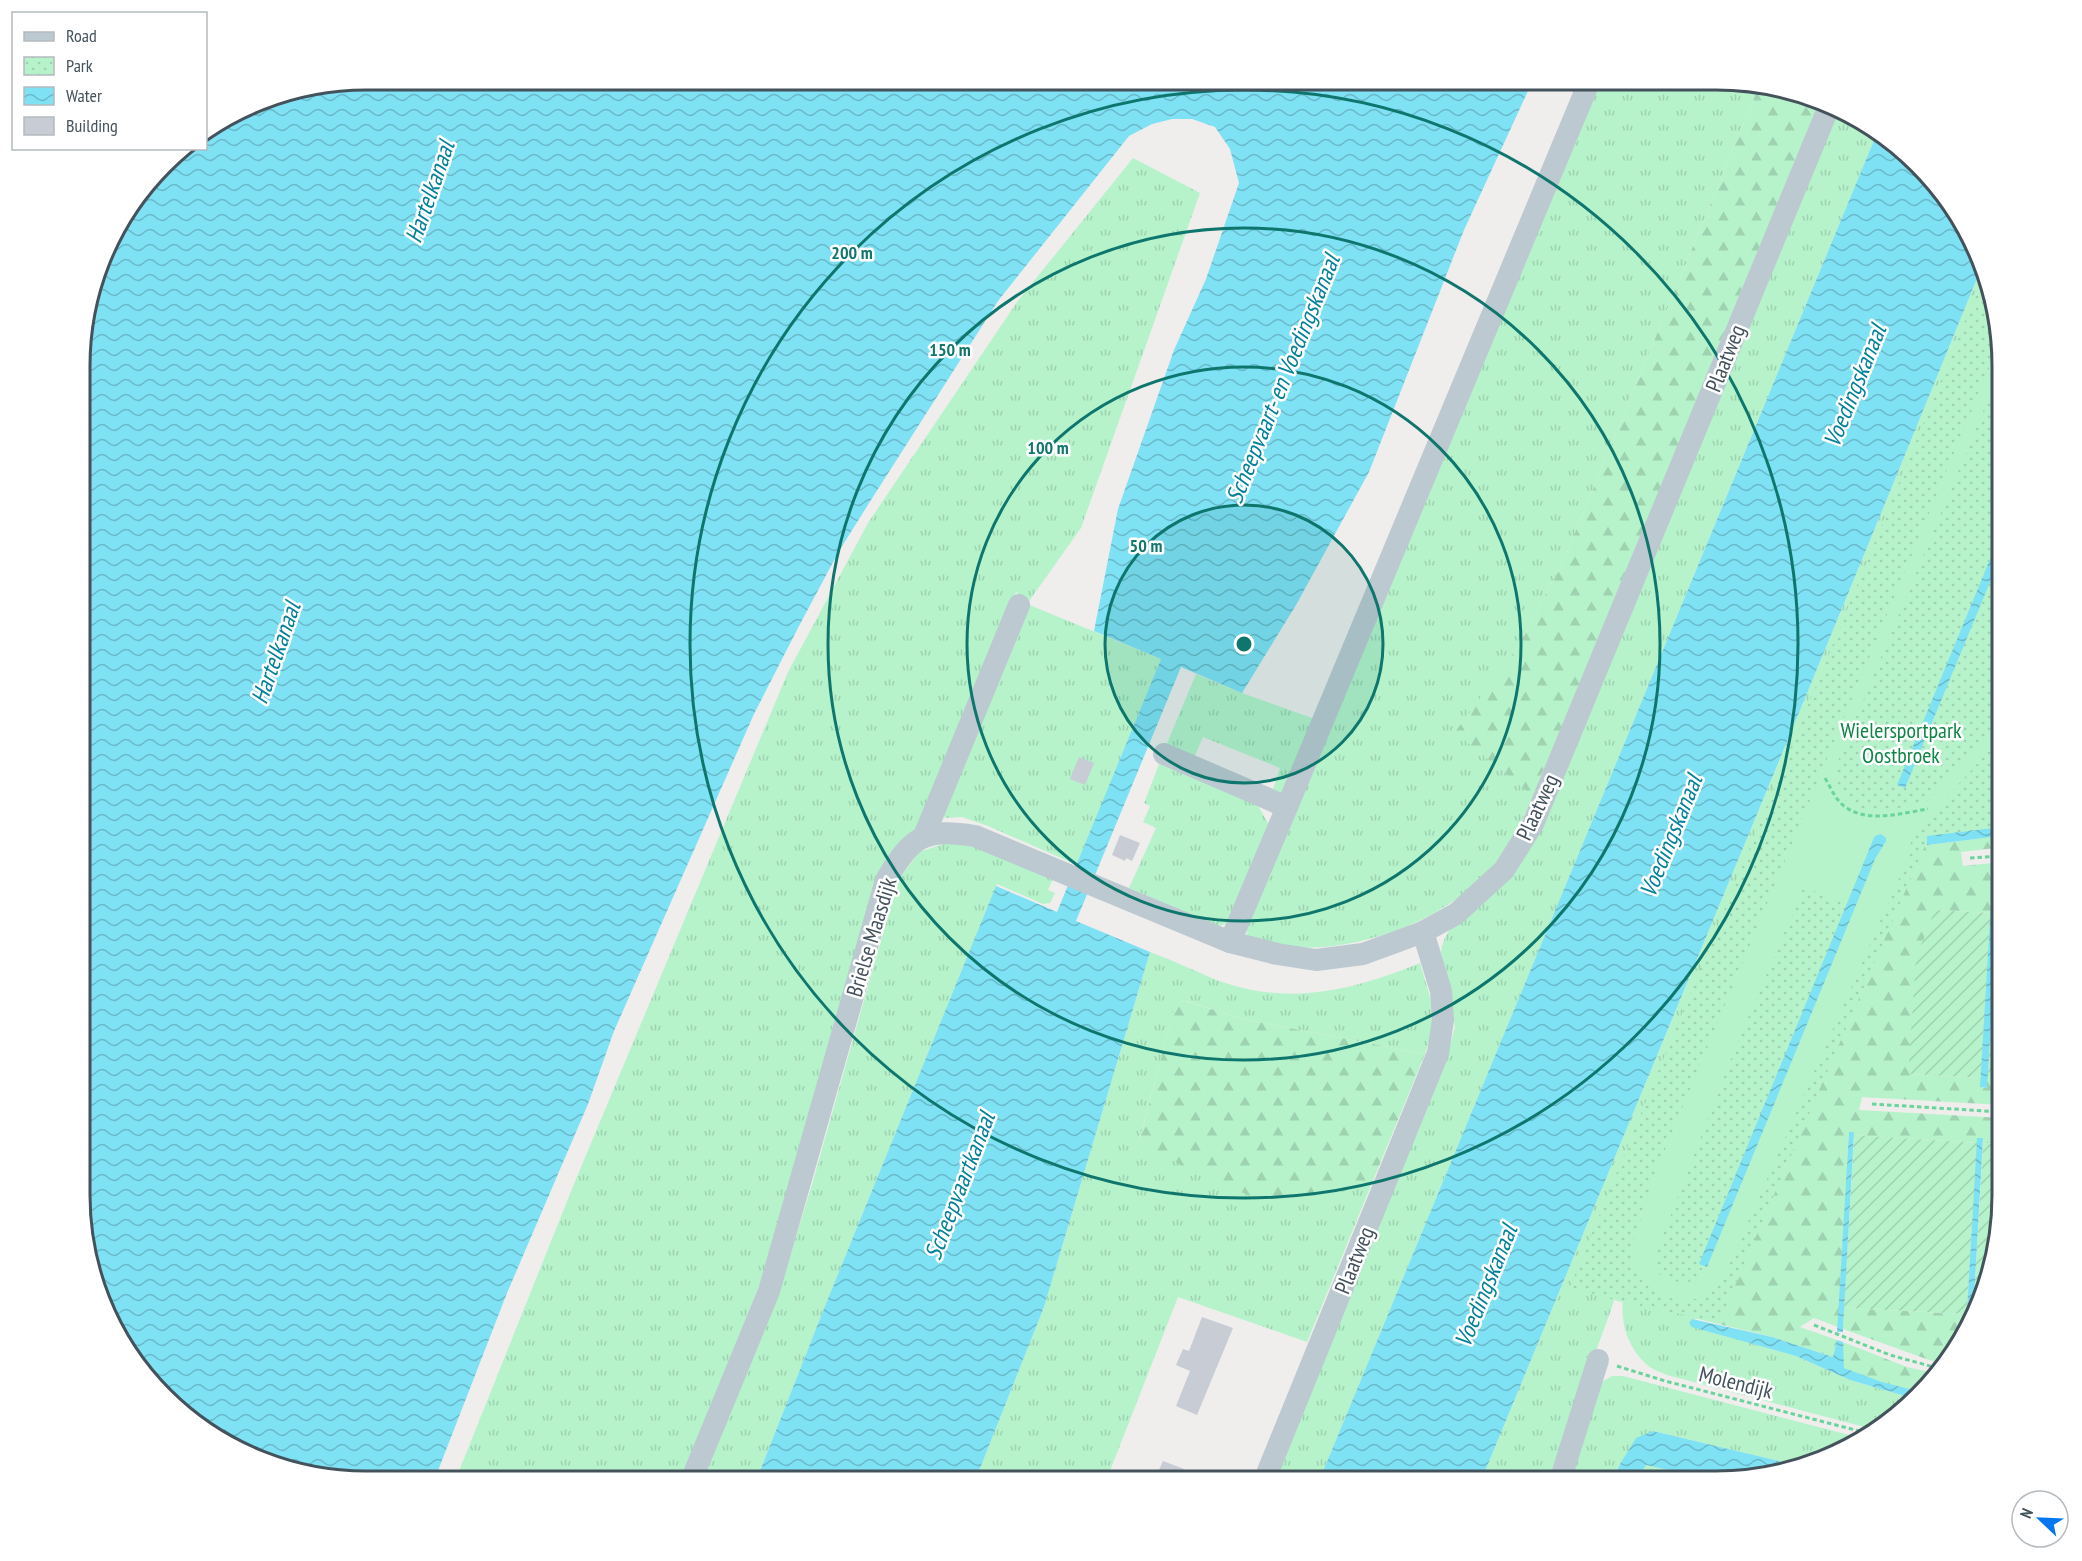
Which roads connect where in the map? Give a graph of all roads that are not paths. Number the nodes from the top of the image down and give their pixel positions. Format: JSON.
{"nodes":[{"id":1,"x":1586,"y":90,"type":"edge"},
{"id":2,"x":1826,"y":113,"type":"edge"},
{"id":3,"x":1018,"y":605,"type":"dead end"},
{"id":4,"x":1164,"y":754,"type":"dead end"},
{"id":5,"x":1287,"y":807,"type":"junction"},
{"id":6,"x":924,"y":836,"type":"junction"},
{"id":7,"x":1423,"y":932,"type":"junction"},
{"id":8,"x":1230,"y":942,"type":"junction"},
{"id":9,"x":1598,"y":1360,"type":"road end"},
{"id":10,"x":695,"y":1471,"type":"edge"},
{"id":11,"x":1268,"y":1471,"type":"edge"},
{"id":12,"x":1563,"y":1471,"type":"edge"}],
"edges":[{"from":1,"to":5,"type":"street"},
{"from":2,"to":7,"type":"street","name":"Plaatweg"},
{"from":3,"to":6,"type":"street"},
{"from":4,"to":5,"type":"street"},
{"from":5,"to":8,"type":"street"},
{"from":6,"to":8,"type":"street"},
{"from":6,"to":10,"type":"street","name":"Brielse Maasdijk"},
{"from":7,"to":8,"type":"street"},
{"from":7,"to":11,"type":"street","name":"Plaatweg"},
{"from":9,"to":12,"type":"street"}]}
